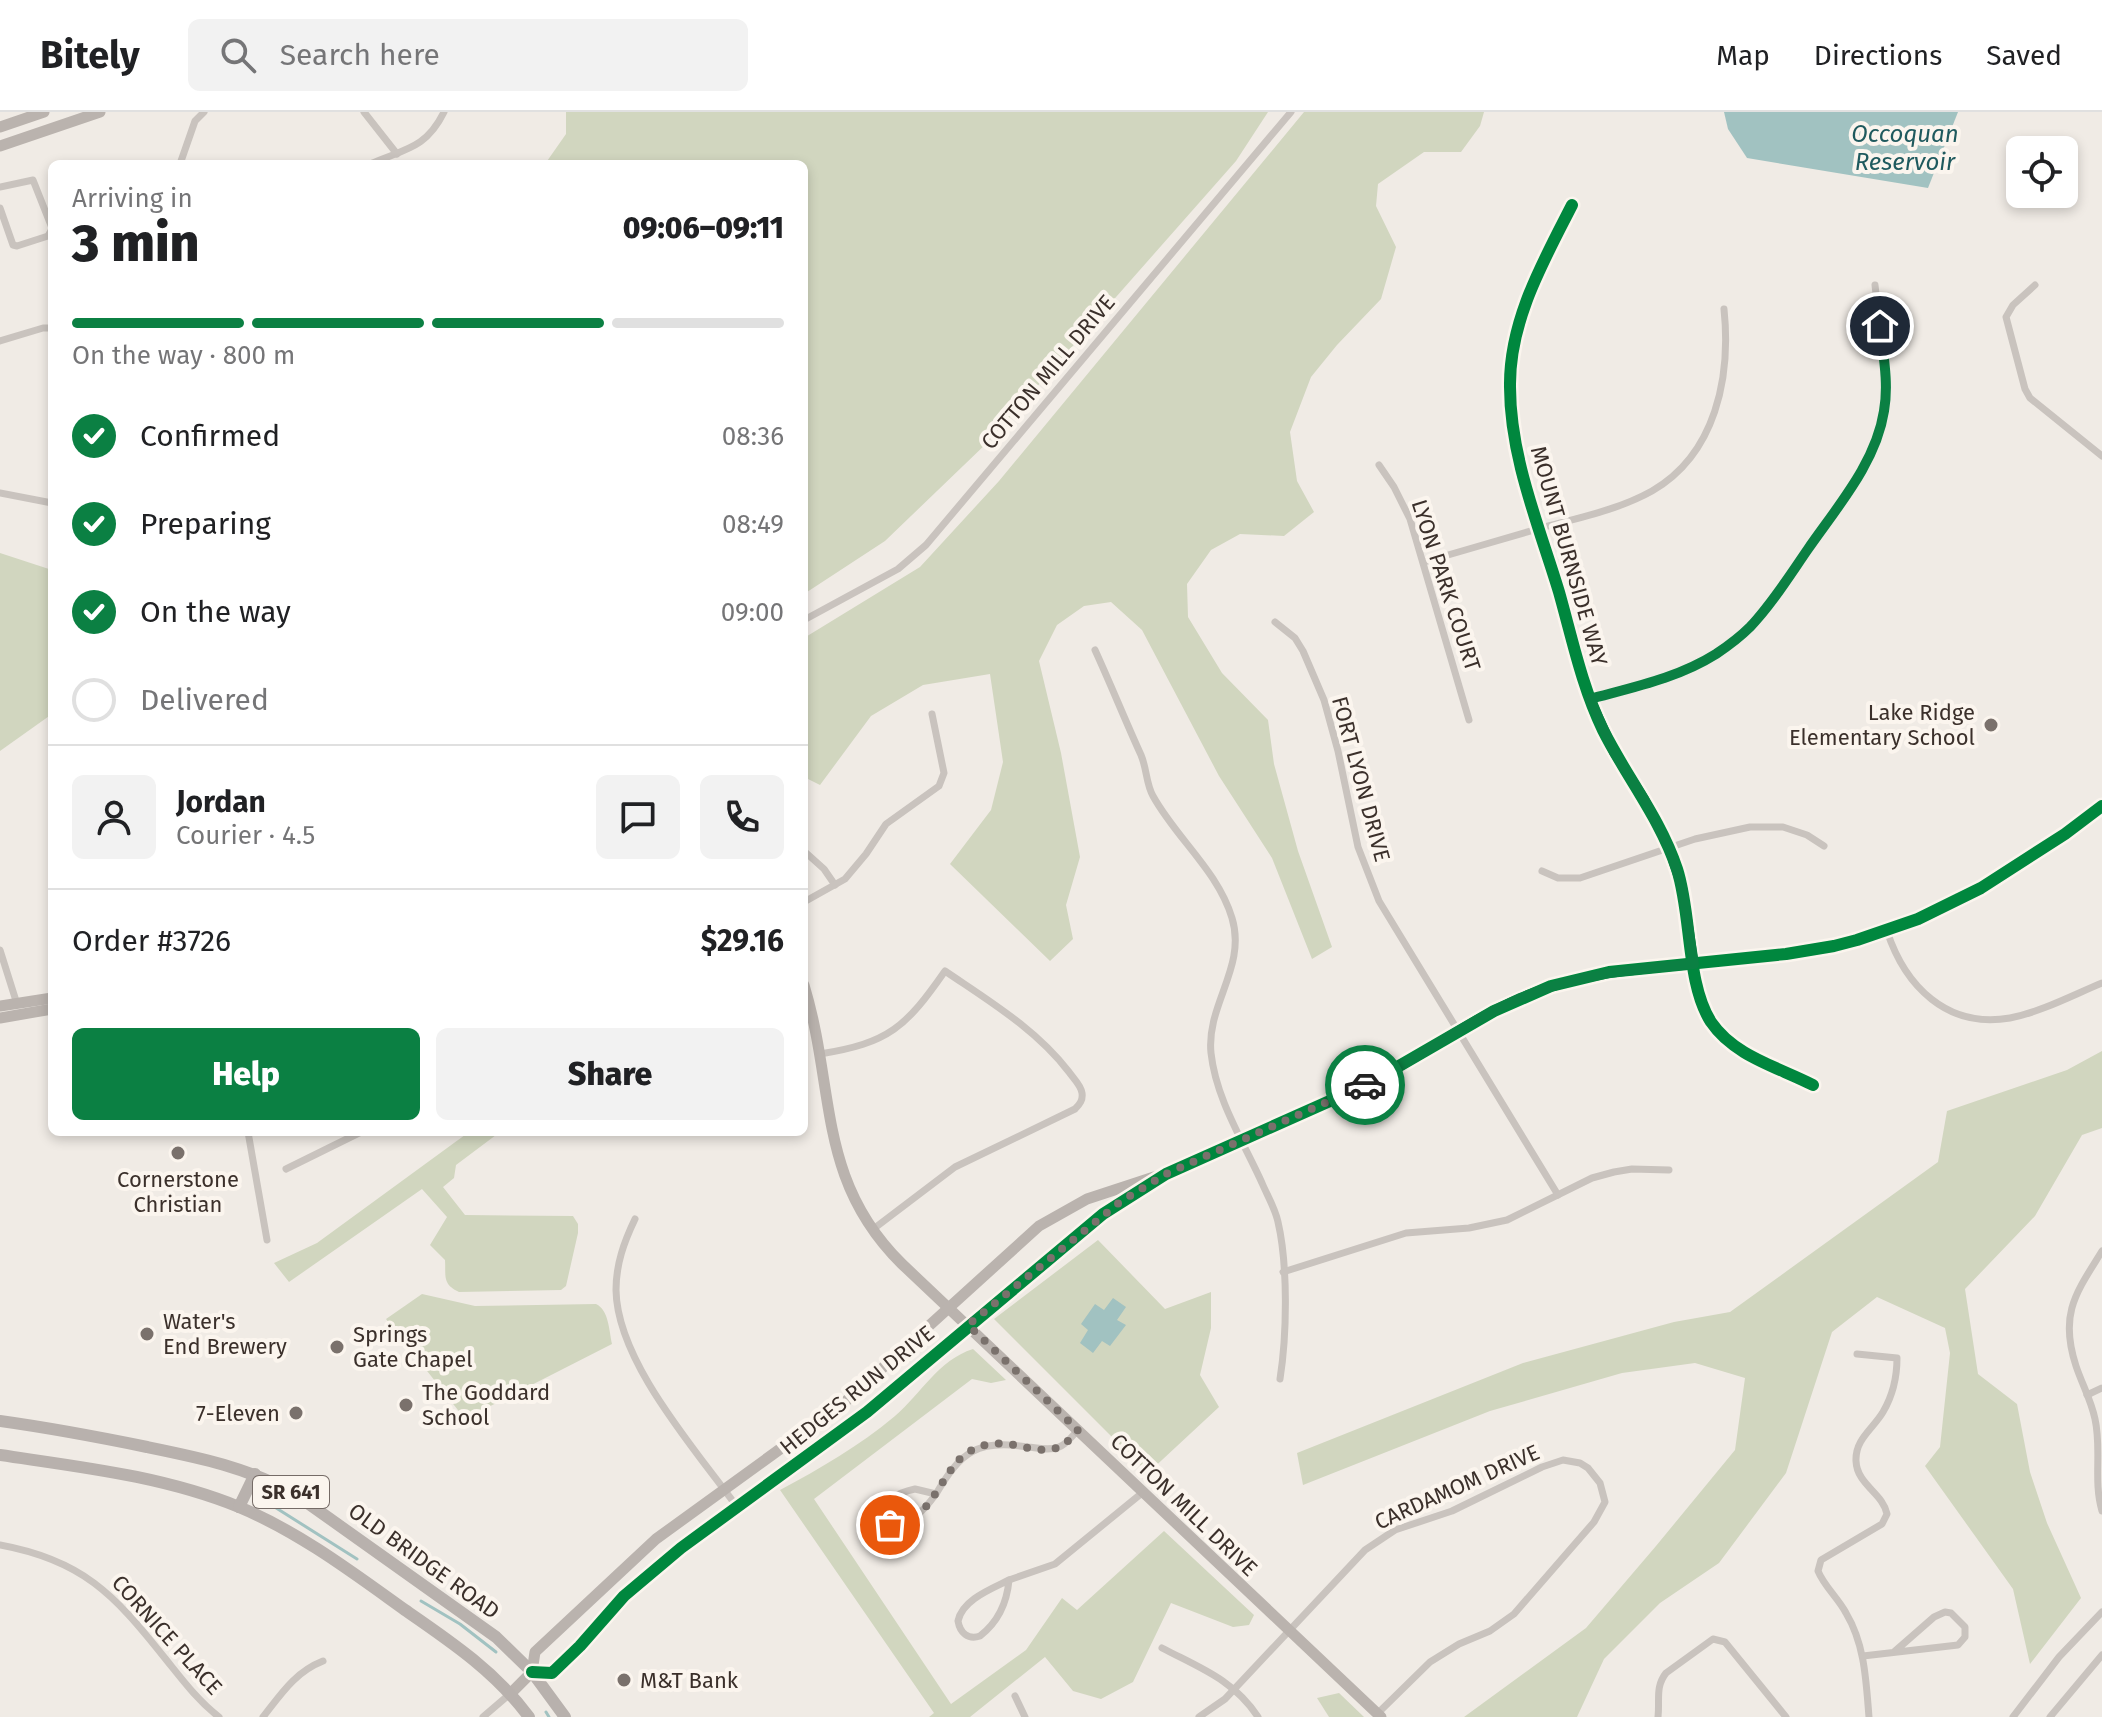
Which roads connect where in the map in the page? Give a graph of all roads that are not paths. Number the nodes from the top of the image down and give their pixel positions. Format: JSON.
{"nodes":[{"id":1,"x":44,"y":112,"type":"edge"},
{"id":2,"x":100,"y":112,"type":"edge"},
{"id":3,"x":204,"y":112,"type":"edge"},
{"id":4,"x":364,"y":112,"type":"edge"},
{"id":5,"x":444,"y":112,"type":"edge"},
{"id":6,"x":1291,"y":112,"type":"edge"},
{"id":7,"x":0,"y":127,"type":"edge"},
{"id":8,"x":0,"y":146,"type":"edge"},
{"id":9,"x":397,"y":154,"type":"junction"},
{"id":10,"x":181,"y":160,"type":"edge"},
{"id":11,"x":381,"y":160,"type":"edge"},
{"id":12,"x":0,"y":187,"type":"edge"},
{"id":13,"x":1572,"y":205,"type":"dead end"},
{"id":14,"x":0,"y":208,"type":"edge"},
{"id":15,"x":48,"y":218,"type":"edge"},
{"id":16,"x":48,"y":236,"type":"edge"},
{"id":17,"x":1875,"y":285,"type":"dead end"},
{"id":18,"x":2035,"y":285,"type":"dead end"},
{"id":19,"x":1724,"y":309,"type":"dead end"},
{"id":20,"x":48,"y":328,"type":"edge"},
{"id":21,"x":0,"y":341,"type":"edge"},
{"id":22,"x":2102,"y":456,"type":"edge"},
{"id":23,"x":1379,"y":465,"type":"dead end"},
{"id":24,"x":0,"y":493,"type":"edge"},
{"id":25,"x":48,"y":502,"type":"edge"},
{"id":26,"x":1540,"y":529,"type":"junction"},
{"id":27,"x":1424,"y":562,"type":"junction"},
{"id":28,"x":808,"y":618,"type":"edge"},
{"id":29,"x":1275,"y":622,"type":"dead end"},
{"id":30,"x":1095,"y":650,"type":"dead end"},
{"id":31,"x":1590,"y":699,"type":"junction"},
{"id":32,"x":932,"y":714,"type":"dead end"},
{"id":33,"x":1469,"y":720,"type":"dead end"},
{"id":34,"x":2102,"y":806,"type":"edge"},
{"id":35,"x":1824,"y":846,"type":"dead end"},
{"id":36,"x":1669,"y":848,"type":"junction"},
{"id":37,"x":808,"y":855,"type":"edge"},
{"id":38,"x":1542,"y":871,"type":"dead end"},
{"id":39,"x":835,"y":885,"type":"junction"},
{"id":40,"x":808,"y":900,"type":"edge"},
{"id":41,"x":1887,"y":931,"type":"junction"},
{"id":42,"x":0,"y":950,"type":"edge"},
{"id":43,"x":1694,"y":964,"type":"junction"},
{"id":44,"x":2102,"y":983,"type":"edge"},
{"id":45,"x":48,"y":999,"type":"edge"},
{"id":46,"x":808,"y":1002,"type":"edge"},
{"id":47,"x":17,"y":1004,"type":"junction"},
{"id":48,"x":0,"y":1006,"type":"edge"},
{"id":49,"x":48,"y":1010,"type":"edge"},
{"id":50,"x":0,"y":1018,"type":"edge"},
{"id":51,"x":1459,"y":1032,"type":"junction"},
{"id":52,"x":820,"y":1054,"type":"junction"},
{"id":53,"x":1813,"y":1085,"type":"dead end"},
{"id":54,"x":249,"y":1136,"type":"edge"},
{"id":55,"x":353,"y":1136,"type":"edge"},
{"id":56,"x":1241,"y":1140,"type":"junction"},
{"id":57,"x":286,"y":1169,"type":"dead end"},
{"id":58,"x":1669,"y":1170,"type":"dead end"},
{"id":59,"x":1166,"y":1174,"type":"junction"},
{"id":60,"x":1558,"y":1195,"type":"junction"},
{"id":61,"x":635,"y":1219,"type":"dead end"},
{"id":62,"x":872,"y":1230,"type":"junction"},
{"id":63,"x":267,"y":1240,"type":"dead end"},
{"id":64,"x":2102,"y":1251,"type":"edge"},
{"id":65,"x":1283,"y":1272,"type":"junction"},
{"id":66,"x":949,"y":1308,"type":"junction"},
{"id":67,"x":968,"y":1325,"type":"junction"},
{"id":68,"x":1857,"y":1354,"type":"dead end"},
{"id":69,"x":879,"y":1372,"type":"junction"},
{"id":70,"x":1280,"y":1379,"type":"dead end"},
{"id":71,"x":2102,"y":1388,"type":"edge"},
{"id":72,"x":894,"y":1389,"type":"junction"},
{"id":73,"x":2087,"y":1395,"type":"junction"},
{"id":74,"x":0,"y":1421,"type":"edge"},
{"id":75,"x":1078,"y":1430,"type":"junction"},
{"id":76,"x":0,"y":1455,"type":"edge"},
{"id":77,"x":255,"y":1474,"type":"junction"},
{"id":78,"x":723,"y":1488,"type":"junction"},
{"id":79,"x":1142,"y":1493,"type":"junction"},
{"id":80,"x":936,"y":1494,"type":"junction"},
{"id":81,"x":239,"y":1507,"type":"junction"},
{"id":82,"x":737,"y":1507,"type":"junction"},
{"id":83,"x":2102,"y":1511,"type":"edge"},
{"id":84,"x":0,"y":1545,"type":"edge"},
{"id":85,"x":1009,"y":1580,"type":"junction"},
{"id":86,"x":2102,"y":1612,"type":"edge"},
{"id":87,"x":1288,"y":1631,"type":"junction"},
{"id":88,"x":1162,"y":1648,"type":"dead end"},
{"id":89,"x":1894,"y":1652,"type":"junction"},
{"id":90,"x":2102,"y":1655,"type":"edge"},
{"id":91,"x":1863,"y":1656,"type":"junction"},
{"id":92,"x":323,"y":1661,"type":"dead end"},
{"id":93,"x":532,"y":1672,"type":"junction"},
{"id":94,"x":1235,"y":1689,"type":"junction"},
{"id":95,"x":511,"y":1693,"type":"junction"},
{"id":96,"x":1015,"y":1696,"type":"dead end"},
{"id":97,"x":1379,"y":1715,"type":"edge"},
{"id":98,"x":1201,"y":1716,"type":"edge"},
{"id":99,"x":1869,"y":1716,"type":"edge"},
{"id":100,"x":219,"y":1717,"type":"edge"},
{"id":101,"x":263,"y":1717,"type":"edge"},
{"id":102,"x":483,"y":1717,"type":"edge"},
{"id":103,"x":529,"y":1717,"type":"edge"},
{"id":104,"x":565,"y":1717,"type":"edge"},
{"id":105,"x":1025,"y":1717,"type":"edge"},
{"id":106,"x":1258,"y":1717,"type":"edge"},
{"id":107,"x":1658,"y":1717,"type":"edge"},
{"id":108,"x":1786,"y":1717,"type":"edge"},
{"id":109,"x":1862,"y":1717,"type":"edge"},
{"id":110,"x":2013,"y":1717,"type":"edge"},
{"id":111,"x":2050,"y":1717,"type":"edge"}],
"edges":[{"from":1,"to":7,"type":"street"},
{"from":2,"to":8,"type":"street"},
{"from":3,"to":10,"type":"street"},
{"from":4,"to":9,"type":"street"},
{"from":5,"to":9,"type":"street"},
{"from":6,"to":28,"type":"street","name":"COTTON MILL DRIVE"},
{"from":9,"to":11,"type":"street"},
{"from":12,"to":15,"type":"street"},
{"from":13,"to":26,"type":"street","name":"MOUNT BURNSIDE WAY"},
{"from":14,"to":16,"type":"street"},
{"from":17,"to":31,"type":"street"},
{"from":18,"to":22,"type":"street"},
{"from":19,"to":26,"type":"street"},
{"from":20,"to":21,"type":"street"},
{"from":23,"to":27,"type":"street","name":"LYON PARK COURT"},
{"from":24,"to":25,"type":"street"},
{"from":26,"to":27,"type":"street"},
{"from":26,"to":31,"type":"street","name":"MOUNT BURNSIDE WAY"},
{"from":27,"to":33,"type":"street","name":"LYON PARK COURT"},
{"from":29,"to":51,"type":"street","name":"FORT LYON DRIVE"},
{"from":30,"to":56,"type":"street"},
{"from":31,"to":36,"type":"street","name":"MOUNT BURNSIDE WAY"},
{"from":32,"to":39,"type":"street"},
{"from":34,"to":41,"type":"street","name":"HEDGES RUN DRIVE"},
{"from":35,"to":36,"type":"street"},
{"from":36,"to":38,"type":"street"},
{"from":36,"to":43,"type":"street","name":"MOUNT BURNSIDE WAY"},
{"from":37,"to":39,"type":"street"},
{"from":39,"to":40,"type":"street"},
{"from":41,"to":43,"type":"street","name":"HEDGES RUN DRIVE"},
{"from":41,"to":44,"type":"street"},
{"from":42,"to":47,"type":"street"},
{"from":43,"to":51,"type":"street","name":"HEDGES RUN DRIVE"},
{"from":43,"to":53,"type":"street","name":"MOUNT BURNSIDE WAY"},
{"from":45,"to":47,"type":"street"},
{"from":46,"to":52,"type":"street","name":"COTTON MILL DRIVE"},
{"from":47,"to":48,"type":"street"},
{"from":49,"to":50,"type":"street"},
{"from":51,"to":56,"type":"street","name":"HEDGES RUN DRIVE"},
{"from":51,"to":60,"type":"street","name":"FORT LYON DRIVE"},
{"from":52,"to":62,"type":"street","name":"COTTON MILL DRIVE"},
{"from":52,"to":62,"type":"street"},
{"from":54,"to":63,"type":"street"},
{"from":55,"to":57,"type":"street"},
{"from":56,"to":59,"type":"street","name":"HEDGES RUN DRIVE"},
{"from":56,"to":65,"type":"street"},
{"from":58,"to":60,"type":"street"},
{"from":59,"to":66,"type":"street","name":"HEDGES RUN DRIVE"},
{"from":59,"to":67,"type":"street","name":"HEDGES RUN DRIVE"},
{"from":60,"to":65,"type":"street"},
{"from":61,"to":78,"type":"street"},
{"from":62,"to":66,"type":"street","name":"COTTON MILL DRIVE"},
{"from":64,"to":73,"type":"street"},
{"from":65,"to":70,"type":"street"},
{"from":66,"to":67,"type":"street","name":"COTTON MILL DRIVE"},
{"from":66,"to":69,"type":"street","name":"HEDGES RUN DRIVE"},
{"from":67,"to":72,"type":"street","name":"HEDGES RUN DRIVE"},
{"from":67,"to":75,"type":"street","name":"COTTON MILL DRIVE"},
{"from":68,"to":91,"type":"street"},
{"from":69,"to":72,"type":"street"},
{"from":69,"to":78,"type":"street","name":"HEDGES RUN DRIVE"},
{"from":71,"to":73,"type":"street"},
{"from":72,"to":82,"type":"street","name":"HEDGES RUN DRIVE"},
{"from":73,"to":83,"type":"street"},
{"from":74,"to":77,"type":"main road","name":"OLD BRIDGE ROAD","number":"SR 641"},
{"from":75,"to":79,"type":"street","name":"COTTON MILL DRIVE"},
{"from":75,"to":80,"type":"street"},
{"from":76,"to":81,"type":"main road","number":"SR 641"},
{"from":77,"to":81,"type":"main road"},
{"from":77,"to":93,"type":"main road","name":"OLD BRIDGE ROAD","number":"SR 641"},
{"from":78,"to":82,"type":"street"},
{"from":78,"to":93,"type":"street","name":"HEDGES RUN DRIVE"},
{"from":79,"to":85,"type":"street"},
{"from":79,"to":87,"type":"street","name":"COTTON MILL DRIVE"},
{"from":80,"to":80,"type":"street"},
{"from":81,"to":95,"type":"main road","number":"SR 641"},
{"from":82,"to":93,"type":"street","name":"HEDGES RUN DRIVE"},
{"from":84,"to":100,"type":"street","name":"CORNICE PLACE"},
{"from":85,"to":85,"type":"street"},
{"from":86,"to":110,"type":"street"},
{"from":87,"to":94,"type":"street","name":"CARDAMOM DRIVE"},
{"from":87,"to":97,"type":"street","name":"COTTON MILL DRIVE"},
{"from":87,"to":97,"type":"street","name":"CARDAMOM DRIVE"},
{"from":88,"to":94,"type":"street"},
{"from":89,"to":89,"type":"street"},
{"from":89,"to":91,"type":"street"},
{"from":90,"to":111,"type":"street"},
{"from":91,"to":99,"type":"street"},
{"from":92,"to":101,"type":"street"},
{"from":93,"to":95,"type":"street","name":"HEDGES RUN DRIVE"},
{"from":93,"to":104,"type":"main road","name":"OLD BRIDGE ROAD","number":"SR 641"},
{"from":94,"to":98,"type":"street","name":"CARDAMOM DRIVE"},
{"from":94,"to":106,"type":"street"},
{"from":95,"to":102,"type":"street","name":"HEDGES RUN DRIVE"},
{"from":95,"to":103,"type":"main road","number":"SR 641"},
{"from":96,"to":105,"type":"street"},
{"from":99,"to":109,"type":"street"},
{"from":107,"to":108,"type":"street"}]}
